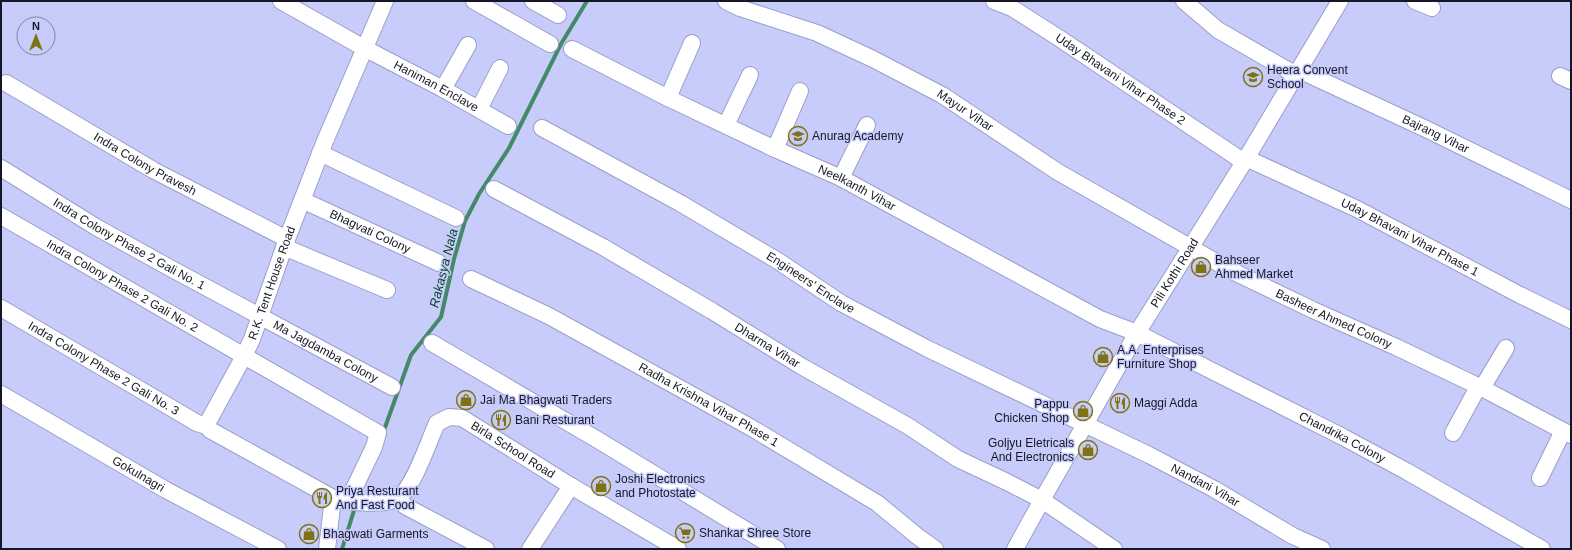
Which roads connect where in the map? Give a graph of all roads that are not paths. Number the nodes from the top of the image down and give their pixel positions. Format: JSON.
{"nodes":[{"id":1,"x":281,"y":1,"type":"edge"},
{"id":2,"x":385,"y":1,"type":"edge"},
{"id":3,"x":474,"y":1,"type":"edge"},
{"id":4,"x":533,"y":1,"type":"edge"},
{"id":5,"x":726,"y":1,"type":"edge"},
{"id":6,"x":994,"y":1,"type":"edge"},
{"id":7,"x":1184,"y":1,"type":"edge"},
{"id":8,"x":1340,"y":1,"type":"edge"},
{"id":9,"x":1415,"y":1,"type":"edge"},
{"id":10,"x":1432,"y":8,"type":"dead end"},
{"id":11,"x":558,"y":15,"type":"dead end"},
{"id":12,"x":692,"y":43,"type":"dead end"},
{"id":13,"x":550,"y":44,"type":"dead end"},
{"id":14,"x":468,"y":45,"type":"dead end"},
{"id":15,"x":364,"y":48,"type":"junction"},
{"id":16,"x":572,"y":49,"type":"dead end"},
{"id":17,"x":500,"y":68,"type":"dead end"},
{"id":18,"x":1297,"y":73,"type":"junction"},
{"id":19,"x":750,"y":75,"type":"dead end"},
{"id":20,"x":6,"y":83,"type":"dead end"},
{"id":21,"x":443,"y":89,"type":"junction"},
{"id":22,"x":800,"y":91,"type":"dead end"},
{"id":23,"x":668,"y":98,"type":"junction"},
{"id":24,"x":479,"y":108,"type":"junction"},
{"id":25,"x":726,"y":125,"type":"junction"},
{"id":26,"x":867,"y":125,"type":"dead end"},
{"id":27,"x":508,"y":126,"type":"dead end"},
{"id":28,"x":542,"y":128,"type":"dead end"},
{"id":29,"x":775,"y":149,"type":"junction"},
{"id":30,"x":320,"y":153,"type":"junction"},
{"id":31,"x":1245,"y":160,"type":"junction"},
{"id":32,"x":1,"y":168,"type":"edge"},
{"id":33,"x":841,"y":178,"type":"junction"},
{"id":34,"x":494,"y":189,"type":"dead end"},
{"id":35,"x":302,"y":200,"type":"junction"},
{"id":36,"x":1571,"y":200,"type":"edge"},
{"id":37,"x":1,"y":216,"type":"edge"},
{"id":38,"x":456,"y":218,"type":"dead end"},
{"id":39,"x":286,"y":243,"type":"junction"},
{"id":40,"x":1191,"y":247,"type":"junction"},
{"id":41,"x":439,"y":263,"type":"dead end"},
{"id":42,"x":471,"y":279,"type":"dead end"},
{"id":43,"x":387,"y":290,"type":"dead end"},
{"id":44,"x":1,"y":308,"type":"edge"},
{"id":45,"x":260,"y":317,"type":"junction"},
{"id":46,"x":1571,"y":320,"type":"edge"},
{"id":47,"x":1138,"y":333,"type":"junction"},
{"id":48,"x":432,"y":343,"type":"dead end"},
{"id":49,"x":1506,"y":348,"type":"dead end"},
{"id":50,"x":244,"y":356,"type":"junction"},
{"id":51,"x":392,"y":386,"type":"dead end"},
{"id":52,"x":1480,"y":387,"type":"junction"},
{"id":53,"x":1,"y":394,"type":"edge"},
{"id":54,"x":1086,"y":425,"type":"junction"},
{"id":55,"x":207,"y":426,"type":"junction"},
{"id":56,"x":1453,"y":433,"type":"dead end"},
{"id":57,"x":1568,"y":433,"type":"edge"},
{"id":58,"x":1540,"y":478,"type":"dead end"},
{"id":59,"x":571,"y":486,"type":"junction"},
{"id":60,"x":1042,"y":500,"type":"junction"},
{"id":61,"x":350,"y":501,"type":"junction"},
{"id":62,"x":405,"y":506,"type":"dead end"},
{"id":63,"x":278,"y":549,"type":"edge"},
{"id":64,"x":327,"y":549,"type":"edge"},
{"id":65,"x":484,"y":549,"type":"edge"},
{"id":66,"x":530,"y":549,"type":"edge"},
{"id":67,"x":678,"y":549,"type":"edge"},
{"id":68,"x":777,"y":549,"type":"edge"},
{"id":69,"x":935,"y":549,"type":"edge"},
{"id":70,"x":1015,"y":549,"type":"edge"},
{"id":71,"x":1114,"y":549,"type":"edge"},
{"id":72,"x":1322,"y":549,"type":"edge"},
{"id":73,"x":1542,"y":549,"type":"edge"}],
"edges":[{"from":1,"to":15,"type":"street","name":"Haniman Enclave"},
{"from":2,"to":15,"type":"street","name":"R.K. Tent House Road"},
{"from":3,"to":13,"type":"street"},
{"from":4,"to":11,"type":"street"},
{"from":5,"to":40,"type":"street","name":"Mayur Vihar"},
{"from":6,"to":31,"type":"street","name":"Uday Bhavani Vihar Phase 2"},
{"from":7,"to":18,"type":"street","name":"Bajrang Vihar"},
{"from":8,"to":18,"type":"street","name":"Pili Kothi Road"},
{"from":9,"to":10,"type":"street"},
{"from":12,"to":23,"type":"street"},
{"from":14,"to":21,"type":"street"},
{"from":15,"to":21,"type":"street","name":"Haniman Enclave"},
{"from":15,"to":30,"type":"street","name":"R.K. Tent House Road"},
{"from":16,"to":23,"type":"street","name":"Neelkanth Vihar"},
{"from":17,"to":24,"type":"street"},
{"from":18,"to":31,"type":"street","name":"Pili Kothi Road"},
{"from":18,"to":36,"type":"street","name":"Bajrang Vihar"},
{"from":19,"to":25,"type":"street"},
{"from":20,"to":39,"type":"street","name":"Indra Colony Pravesh"},
{"from":21,"to":24,"type":"street","name":"Haniman Enclave"},
{"from":22,"to":29,"type":"street"},
{"from":23,"to":25,"type":"street","name":"Neelkanth Vihar"},
{"from":24,"to":27,"type":"street","name":"Haniman Enclave"},
{"from":25,"to":29,"type":"street","name":"Neelkanth Vihar"},
{"from":26,"to":33,"type":"street"},
{"from":28,"to":54,"type":"street","name":"Engineers' Enclave"},
{"from":29,"to":33,"type":"street","name":"Neelkanth Vihar"},
{"from":30,"to":35,"type":"street","name":"R.K. Tent House Road"},
{"from":30,"to":38,"type":"street"},
{"from":31,"to":40,"type":"street","name":"Pili Kothi Road"},
{"from":31,"to":46,"type":"street","name":"Uday Bhavani Vihar Phase 1"},
{"from":32,"to":45,"type":"street","name":"Indra Colony Phase 2 Gali No. 1"},
{"from":33,"to":47,"type":"street","name":"Neelkanth Vihar"},
{"from":34,"to":60,"type":"street","name":"Dharma Vihar"},
{"from":35,"to":39,"type":"street","name":"R.K. Tent House Road"},
{"from":35,"to":41,"type":"street","name":"Bhagvati Colony"},
{"from":37,"to":50,"type":"street","name":"Indra Colony Phase 2 Gali No. 2"},
{"from":39,"to":43,"type":"street","name":"Indra Colony Pravesh"},
{"from":39,"to":45,"type":"street","name":"R.K. Tent House Road"},
{"from":40,"to":47,"type":"street","name":"Pili Kothi Road"},
{"from":40,"to":52,"type":"street","name":"Basheer Ahmed Colony"},
{"from":42,"to":69,"type":"street","name":"Radha Krishna Vihar Phase 1"},
{"from":44,"to":55,"type":"street","name":"Indra Colony Phase 2 Gali No. 3"},
{"from":45,"to":50,"type":"street","name":"R.K. Tent House Road"},
{"from":45,"to":51,"type":"street","name":"Ma Jagdamba Colony"},
{"from":47,"to":54,"type":"street","name":"Pili Kothi Road"},
{"from":47,"to":73,"type":"street","name":"Chandrika Colony"},
{"from":48,"to":68,"type":"street"},
{"from":49,"to":52,"type":"street"},
{"from":50,"to":55,"type":"street","name":"R.K. Tent House Road"},
{"from":50,"to":61,"type":"street","name":"Indra Colony Phase 2 Gali No. 2"},
{"from":52,"to":56,"type":"street"},
{"from":52,"to":57,"type":"street","name":"Basheer Ahmed Colony"},
{"from":53,"to":63,"type":"street","name":"Gokulnagri"},
{"from":54,"to":60,"type":"street","name":"Pili Kothi Road"},
{"from":54,"to":72,"type":"street","name":"Nandani Vihar"},
{"from":55,"to":61,"type":"street"},
{"from":57,"to":58,"type":"street"},
{"from":59,"to":61,"type":"street","name":"Birla School Road"},
{"from":59,"to":66,"type":"street"},
{"from":59,"to":67,"type":"street","name":"Birla School Road"},
{"from":60,"to":70,"type":"street","name":"Pili Kothi Road"},
{"from":60,"to":71,"type":"street","name":"Dharma Vihar"},
{"from":61,"to":64,"type":"street"},
{"from":62,"to":65,"type":"street"}]}
